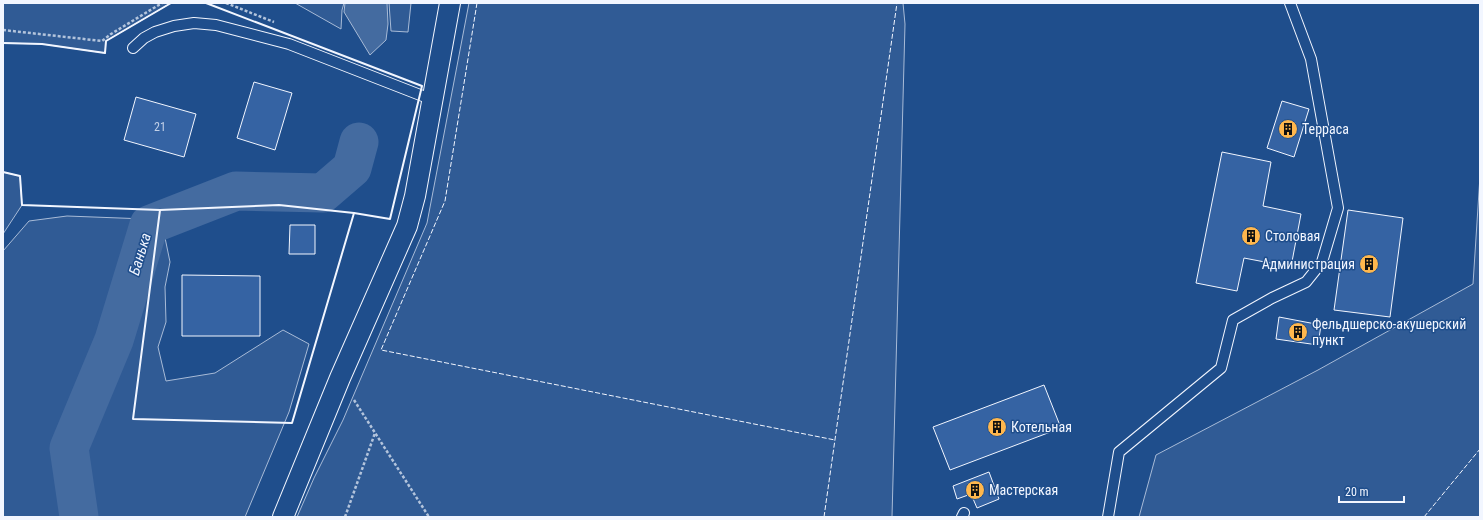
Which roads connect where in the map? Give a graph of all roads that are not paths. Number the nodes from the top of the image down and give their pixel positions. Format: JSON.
{"nodes":[{"id":1,"x":450,"y":3,"type":"edge"},
{"id":2,"x":1290,"y":3,"type":"edge"},
{"id":3,"x":133,"y":48,"type":"dead end"},
{"id":4,"x":433,"y":100,"type":"junction"},
{"id":5,"x":283,"y":517,"type":"edge"},
{"id":6,"x":1108,"y":517,"type":"edge"}],
"edges":[{"from":1,"to":4,"type":"street"},
{"from":2,"to":6,"type":"lane"},
{"from":3,"to":4,"type":"lane"},
{"from":4,"to":5,"type":"street"}]}
